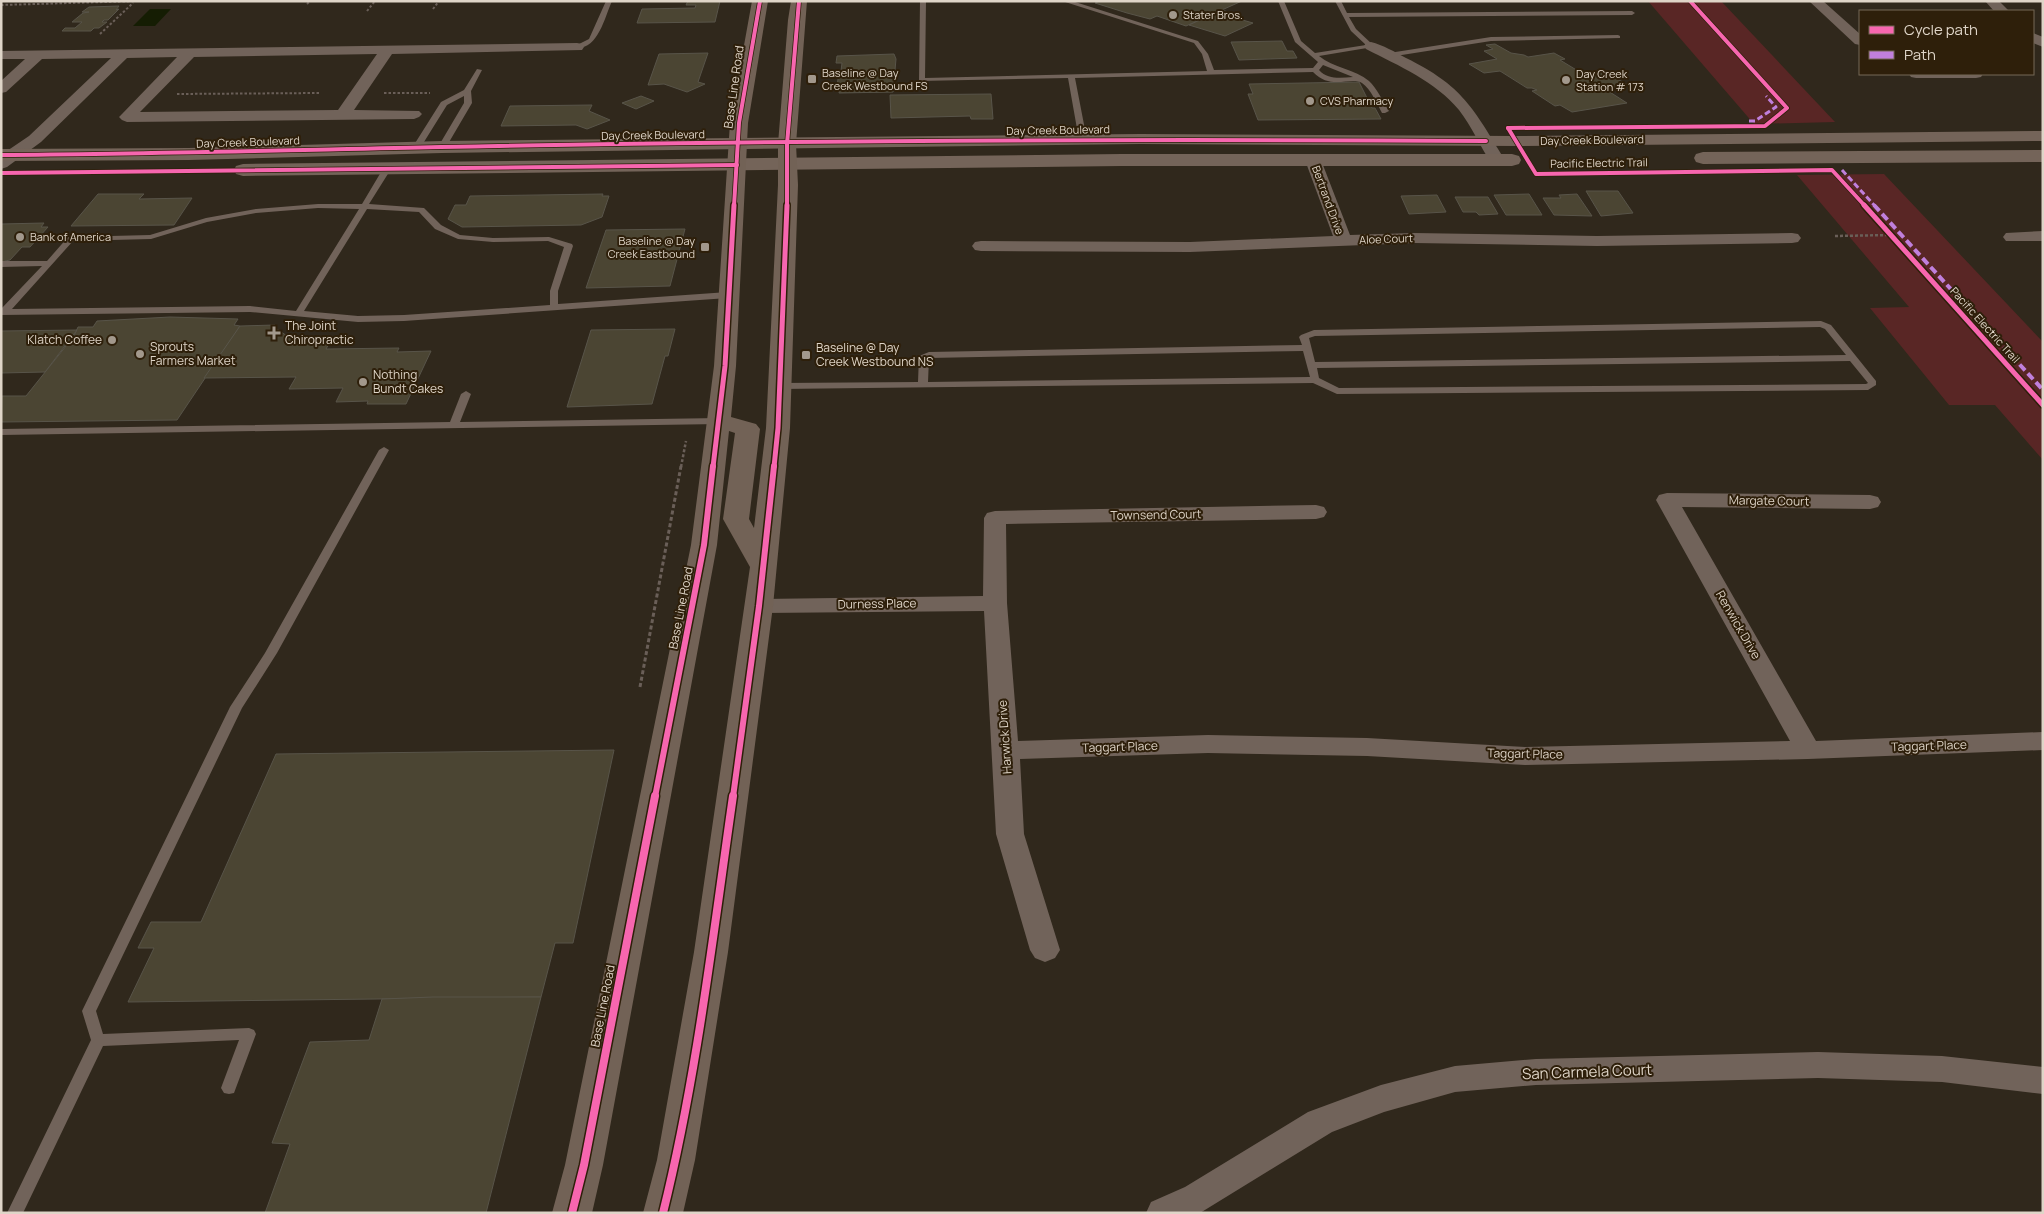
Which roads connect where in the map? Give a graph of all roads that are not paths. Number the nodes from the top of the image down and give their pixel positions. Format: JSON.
{"nodes":[{"id":1,"x":608,"y":1,"type":"edge"},
{"id":2,"x":760,"y":1,"type":"edge"},
{"id":3,"x":800,"y":1,"type":"edge"},
{"id":4,"x":923,"y":1,"type":"edge"},
{"id":5,"x":1065,"y":1,"type":"edge"},
{"id":6,"x":1281,"y":1,"type":"edge"},
{"id":7,"x":1338,"y":1,"type":"edge"},
{"id":8,"x":1814,"y":1,"type":"edge"},
{"id":9,"x":1991,"y":1,"type":"edge"},
{"id":10,"x":1627,"y":7,"type":"dead end"},
{"id":11,"x":2001,"y":10,"type":"edge"},
{"id":12,"x":1345,"y":15,"type":"junction"},
{"id":13,"x":1618,"y":37,"type":"dead end"},
{"id":14,"x":1859,"y":40,"type":"edge"},
{"id":15,"x":1371,"y":46,"type":"junction"},
{"id":16,"x":577,"y":47,"type":"joint"},
{"id":17,"x":387,"y":50,"type":"junction"},
{"id":18,"x":190,"y":52,"type":"junction"},
{"id":19,"x":105,"y":53,"type":"junction"},
{"id":20,"x":124,"y":53,"type":"junction"},
{"id":21,"x":39,"y":54,"type":"junction"},
{"id":22,"x":1,"y":55,"type":"edge"},
{"id":23,"x":1314,"y":55,"type":"junction"},
{"id":24,"x":1389,"y":55,"type":"junction"},
{"id":25,"x":1322,"y":62,"type":"junction"},
{"id":26,"x":479,"y":70,"type":"dead end"},
{"id":27,"x":1315,"y":70,"type":"junction"},
{"id":28,"x":1211,"y":72,"type":"junction"},
{"id":29,"x":1071,"y":77,"type":"junction"},
{"id":30,"x":1361,"y":79,"type":"junction"},
{"id":31,"x":1,"y":89,"type":"edge"},
{"id":32,"x":466,"y":91,"type":"junction"},
{"id":33,"x":1385,"y":111,"type":"dead end"},
{"id":34,"x":343,"y":114,"type":"junction"},
{"id":35,"x":414,"y":114,"type":"dead end"},
{"id":36,"x":2043,"y":136,"type":"edge"},
{"id":37,"x":1083,"y":140,"type":"junction"},
{"id":38,"x":1486,"y":141,"type":"junction"},
{"id":39,"x":442,"y":147,"type":"junction"},
{"id":40,"x":416,"y":148,"type":"junction"},
{"id":41,"x":737,"y":154,"type":"junction"},
{"id":42,"x":788,"y":154,"type":"junction"},
{"id":43,"x":2043,"y":156,"type":"edge"},
{"id":44,"x":4,"y":158,"type":"edge"},
{"id":45,"x":1313,"y":160,"type":"junction"},
{"id":46,"x":1497,"y":160,"type":"junction"},
{"id":47,"x":387,"y":169,"type":"junction"},
{"id":48,"x":1,"y":173,"type":"edge"},
{"id":49,"x":365,"y":206,"type":"junction"},
{"id":50,"x":2043,"y":236,"type":"edge"},
{"id":51,"x":2012,"y":237,"type":"dead end"},
{"id":52,"x":1792,"y":238,"type":"dead end"},
{"id":53,"x":1343,"y":240,"type":"junction"},
{"id":54,"x":981,"y":246,"type":"dead end"},
{"id":55,"x":49,"y":263,"type":"junction"},
{"id":56,"x":1,"y":264,"type":"edge"},
{"id":57,"x":728,"y":295,"type":"junction"},
{"id":58,"x":554,"y":307,"type":"junction"},
{"id":59,"x":3,"y":312,"type":"edge"},
{"id":60,"x":300,"y":313,"type":"junction"},
{"id":61,"x":1307,"y":348,"type":"junction"},
{"id":62,"x":1852,"y":358,"type":"junction"},
{"id":63,"x":1312,"y":364,"type":"junction"},
{"id":64,"x":1315,"y":380,"type":"junction"},
{"id":65,"x":923,"y":384,"type":"junction"},
{"id":66,"x":780,"y":386,"type":"junction"},
{"id":67,"x":466,"y":394,"type":"dead end"},
{"id":68,"x":720,"y":420,"type":"junction"},
{"id":69,"x":454,"y":425,"type":"junction"},
{"id":70,"x":1,"y":432,"type":"edge"},
{"id":71,"x":384,"y":450,"type":"dead end"},
{"id":72,"x":1667,"y":500,"type":"joint"},
{"id":73,"x":1870,"y":502,"type":"dead end"},
{"id":74,"x":1316,"y":512,"type":"dead end"},
{"id":75,"x":995,"y":518,"type":"joint"},
{"id":76,"x":763,"y":567,"type":"junction"},
{"id":77,"x":995,"y":603,"type":"junction"},
{"id":78,"x":759,"y":606,"type":"junction"},
{"id":79,"x":2043,"y":741,"type":"edge"},
{"id":80,"x":1006,"y":750,"type":"junction"},
{"id":81,"x":1808,"y":750,"type":"junction"},
{"id":82,"x":1045,"y":950,"type":"dead end"},
{"id":83,"x":98,"y":1040,"type":"junction"},
{"id":84,"x":2043,"y":1081,"type":"edge"},
{"id":85,"x":229,"y":1088,"type":"dead end"},
{"id":86,"x":15,"y":1213,"type":"edge"},
{"id":87,"x":572,"y":1213,"type":"edge"},
{"id":88,"x":663,"y":1213,"type":"edge"},
{"id":89,"x":1163,"y":1213,"type":"edge"}],
"edges":[{"from":1,"to":16,"type":"lane"},
{"from":2,"to":41,"type":"main road","name":"Base Line Road"},
{"from":3,"to":42,"type":"main road"},
{"from":4,"to":29,"type":"lane"},
{"from":5,"to":28,"type":"lane"},
{"from":6,"to":23,"type":"lane"},
{"from":7,"to":12,"type":"lane"},
{"from":8,"to":14,"type":"street"},
{"from":9,"to":11,"type":"street"},
{"from":10,"to":12,"type":"lane"},
{"from":12,"to":15,"type":"lane"},
{"from":13,"to":24,"type":"lane"},
{"from":15,"to":23,"type":"lane"},
{"from":15,"to":24,"type":"street"},
{"from":16,"to":17,"type":"street"},
{"from":17,"to":18,"type":"street"},
{"from":17,"to":34,"type":"street"},
{"from":18,"to":20,"type":"street"},
{"from":18,"to":34,"type":"street"},
{"from":19,"to":20,"type":"street"},
{"from":19,"to":21,"type":"street"},
{"from":19,"to":44,"type":"street"},
{"from":20,"to":44,"type":"street"},
{"from":21,"to":22,"type":"street"},
{"from":21,"to":31,"type":"street"},
{"from":23,"to":25,"type":"lane"},
{"from":24,"to":38,"type":"street"},
{"from":25,"to":27,"type":"lane"},
{"from":25,"to":30,"type":"lane"},
{"from":26,"to":32,"type":"lane"},
{"from":27,"to":28,"type":"lane"},
{"from":27,"to":30,"type":"lane"},
{"from":28,"to":29,"type":"lane"},
{"from":29,"to":37,"type":"lane"},
{"from":30,"to":33,"type":"lane"},
{"from":32,"to":39,"type":"lane"},
{"from":32,"to":40,"type":"lane"},
{"from":34,"to":35,"type":"street"},
{"from":36,"to":38,"type":"main road","name":"Day Creek Boulevard"},
{"from":37,"to":38,"type":"main road","name":"Day Creek Boulevard"},
{"from":37,"to":42,"type":"main road","name":"Day Creek Boulevard"},
{"from":38,"to":46,"type":"street"},
{"from":39,"to":40,"type":"main road","name":"Day Creek Boulevard"},
{"from":39,"to":41,"type":"main road","name":"Day Creek Boulevard"},
{"from":40,"to":44,"type":"main road","name":"Day Creek Boulevard"},
{"from":41,"to":42,"type":"main road","name":"Day Creek Boulevard"},
{"from":41,"to":47,"type":"main road","name":"Day Creek Boulevard"},
{"from":41,"to":57,"type":"main road","name":"Base Line Road"},
{"from":42,"to":45,"type":"main road","name":"Day Creek Boulevard"},
{"from":42,"to":66,"type":"main road"},
{"from":43,"to":46,"type":"main road","name":"Day Creek Boulevard"},
{"from":45,"to":46,"type":"main road","name":"Day Creek Boulevard"},
{"from":45,"to":53,"type":"street","name":"Bertrand Drive"},
{"from":47,"to":48,"type":"main road","name":"Day Creek Boulevard"},
{"from":47,"to":49,"type":"lane"},
{"from":49,"to":55,"type":"lane"},
{"from":49,"to":58,"type":"lane"},
{"from":49,"to":60,"type":"lane"},
{"from":50,"to":51,"type":"street"},
{"from":52,"to":53,"type":"street","name":"Aloe Court"},
{"from":53,"to":54,"type":"street","name":"Aloe Court"},
{"from":55,"to":56,"type":"lane"},
{"from":55,"to":59,"type":"lane"},
{"from":57,"to":58,"type":"lane"},
{"from":57,"to":68,"type":"main road","name":"Base Line Road"},
{"from":58,"to":60,"type":"lane"},
{"from":59,"to":60,"type":"lane"},
{"from":61,"to":62,"type":"lane"},
{"from":61,"to":63,"type":"lane"},
{"from":61,"to":65,"type":"lane"},
{"from":62,"to":63,"type":"lane"},
{"from":62,"to":64,"type":"lane"},
{"from":63,"to":64,"type":"lane"},
{"from":64,"to":65,"type":"lane"},
{"from":65,"to":66,"type":"lane"},
{"from":66,"to":76,"type":"main road"},
{"from":67,"to":69,"type":"lane"},
{"from":68,"to":69,"type":"lane"},
{"from":68,"to":76,"type":"main road"},
{"from":68,"to":87,"type":"main road","name":"Base Line Road"},
{"from":69,"to":70,"type":"lane"},
{"from":71,"to":83,"type":"lane"},
{"from":72,"to":73,"type":"street","name":"Margate Court"},
{"from":72,"to":81,"type":"street","name":"Renwick Drive"},
{"from":74,"to":75,"type":"street","name":"Townsend Court"},
{"from":75,"to":77,"type":"street","name":"Harwick Drive"},
{"from":76,"to":78,"type":"main road"},
{"from":77,"to":78,"type":"street","name":"Durness Place"},
{"from":77,"to":80,"type":"street","name":"Harwick Drive"},
{"from":78,"to":88,"type":"main road"},
{"from":79,"to":81,"type":"street","name":"Taggart Place"},
{"from":80,"to":81,"type":"street","name":"Taggart Place"},
{"from":80,"to":82,"type":"street","name":"Harwick Drive"},
{"from":83,"to":85,"type":"lane"},
{"from":83,"to":86,"type":"lane"},
{"from":84,"to":89,"type":"street","name":"San Carmela Court"}]}
